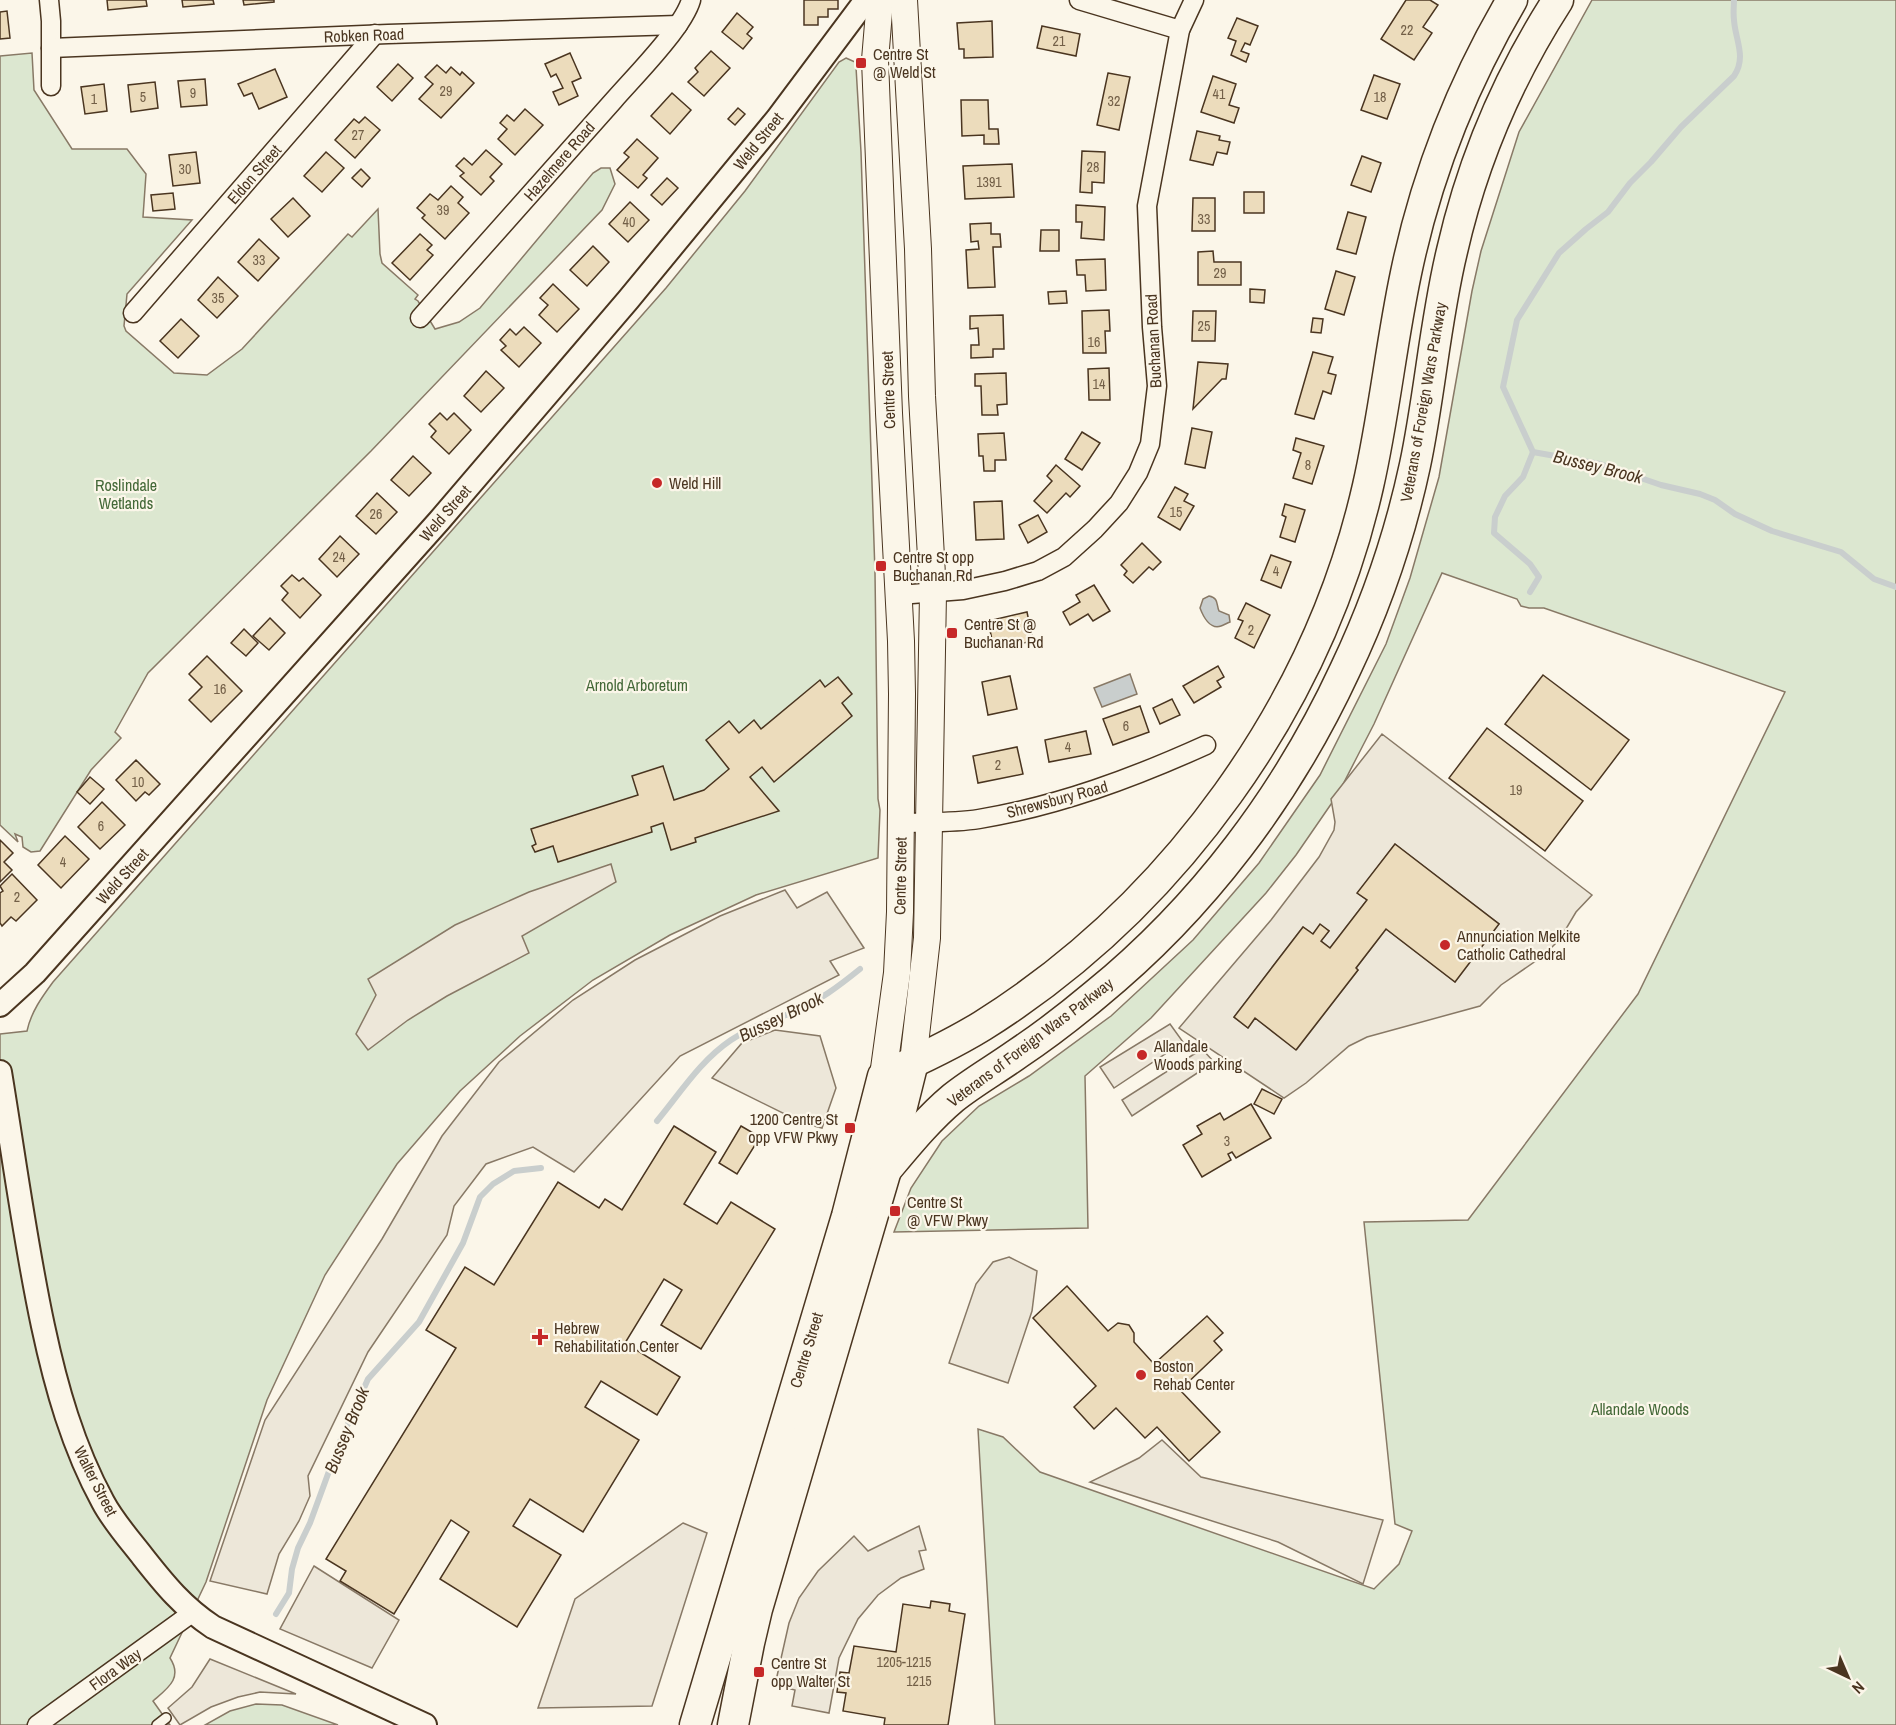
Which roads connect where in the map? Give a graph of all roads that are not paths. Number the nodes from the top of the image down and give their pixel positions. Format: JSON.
{"nodes":[{"id":1,"x":49,"y":0,"type":"edge"},
{"id":2,"x":692,"y":0,"type":"edge"},
{"id":3,"x":866,"y":0,"type":"edge"},
{"id":4,"x":880,"y":0,"type":"edge"},
{"id":5,"x":904,"y":0,"type":"edge"},
{"id":6,"x":1079,"y":0,"type":"edge"},
{"id":7,"x":1194,"y":0,"type":"edge"},
{"id":8,"x":1512,"y":0,"type":"edge"},
{"id":9,"x":1558,"y":0,"type":"edge"},
{"id":10,"x":678,"y":25,"type":"junction"},
{"id":11,"x":1180,"y":30,"type":"junction"},
{"id":12,"x":375,"y":34,"type":"junction"},
{"id":13,"x":51,"y":48,"type":"junction"},
{"id":14,"x":51,"y":86,"type":"dead end"},
{"id":15,"x":876,"y":87,"type":"junction"},
{"id":16,"x":908,"y":87,"type":"junction"},
{"id":17,"x":133,"y":314,"type":"dead end"},
{"id":18,"x":420,"y":318,"type":"dead end"},
{"id":19,"x":922,"y":412,"type":"junction"},
{"id":20,"x":888,"y":413,"type":"junction"},
{"id":21,"x":1380,"y":425,"type":"junction"},
{"id":22,"x":1421,"y":434,"type":"junction"},
{"id":23,"x":933,"y":593,"type":"junction"},
{"id":24,"x":899,"y":595,"type":"junction"},
{"id":25,"x":1206,"y":745,"type":"dead end"},
{"id":26,"x":929,"y":822,"type":"junction"},
{"id":27,"x":901,"y":823,"type":"junction"},
{"id":28,"x":0,"y":1005,"type":"edge"},
{"id":29,"x":913,"y":1062,"type":"junction"},
{"id":30,"x":0,"y":1072,"type":"edge"},
{"id":31,"x":883,"y":1076,"type":"junction"},
{"id":32,"x":886,"y":1170,"type":"junction"},
{"id":33,"x":192,"y":1613,"type":"junction"},
{"id":34,"x":166,"y":1718,"type":"dead end"},
{"id":35,"x":37,"y":1725,"type":"edge"},
{"id":36,"x":157,"y":1725,"type":"edge"},
{"id":37,"x":425,"y":1725,"type":"edge"},
{"id":38,"x":696,"y":1725,"type":"edge"},
{"id":39,"x":734,"y":1725,"type":"edge"}],
"edges":[{"from":1,"to":13,"type":"street"},
{"from":2,"to":10,"type":"street","name":"Hazelmere Road"},
{"from":3,"to":28,"type":"street","name":"Weld Street"},
{"from":4,"to":15,"type":"main road","name":"Centre Street"},
{"from":5,"to":16,"type":"main road","name":"Centre Street"},
{"from":6,"to":11,"type":"street"},
{"from":7,"to":11,"type":"street","name":"Buchanan Road"},
{"from":8,"to":21,"type":"highway"},
{"from":9,"to":22,"type":"highway","name":"Veterans of Foreign Wars Parkway"},
{"from":10,"to":12,"type":"street","name":"Robken Road"},
{"from":10,"to":18,"type":"street","name":"Hazelmere Road"},
{"from":11,"to":23,"type":"street","name":"Buchanan Road"},
{"from":12,"to":13,"type":"street","name":"Robken Road"},
{"from":12,"to":17,"type":"street","name":"Eldon Street"},
{"from":13,"to":14,"type":"street"},
{"from":15,"to":16,"type":"main road"},
{"from":15,"to":20,"type":"main road","name":"Centre Street"},
{"from":16,"to":19,"type":"main road","name":"Centre Street"},
{"from":19,"to":20,"type":"main road"},
{"from":19,"to":23,"type":"main road","name":"Centre Street"},
{"from":20,"to":24,"type":"main road","name":"Centre Street"},
{"from":21,"to":22,"type":"highway"},
{"from":21,"to":29,"type":"highway"},
{"from":22,"to":32,"type":"highway","name":"Veterans of Foreign Wars Parkway"},
{"from":23,"to":24,"type":"street","name":"Buchanan Road"},
{"from":23,"to":26,"type":"main road","name":"Centre Street"},
{"from":24,"to":27,"type":"main road","name":"Centre Street"},
{"from":25,"to":26,"type":"street","name":"Shrewsbury Road"},
{"from":26,"to":27,"type":"street","name":"Shrewsbury Road"},
{"from":26,"to":29,"type":"main road","name":"Centre Street"},
{"from":27,"to":31,"type":"main road","name":"Centre Street"},
{"from":29,"to":31,"type":"highway"},
{"from":29,"to":32,"type":"highway","name":"Centre Street"},
{"from":30,"to":33,"type":"street","name":"Walter Street"},
{"from":31,"to":38,"type":"highway","name":"Centre Street"},
{"from":32,"to":39,"type":"highway","name":"Centre Street"},
{"from":33,"to":35,"type":"street","name":"Flora Way"},
{"from":33,"to":37,"type":"street","name":"Walter Street"},
{"from":34,"to":36,"type":"lane"}]}
